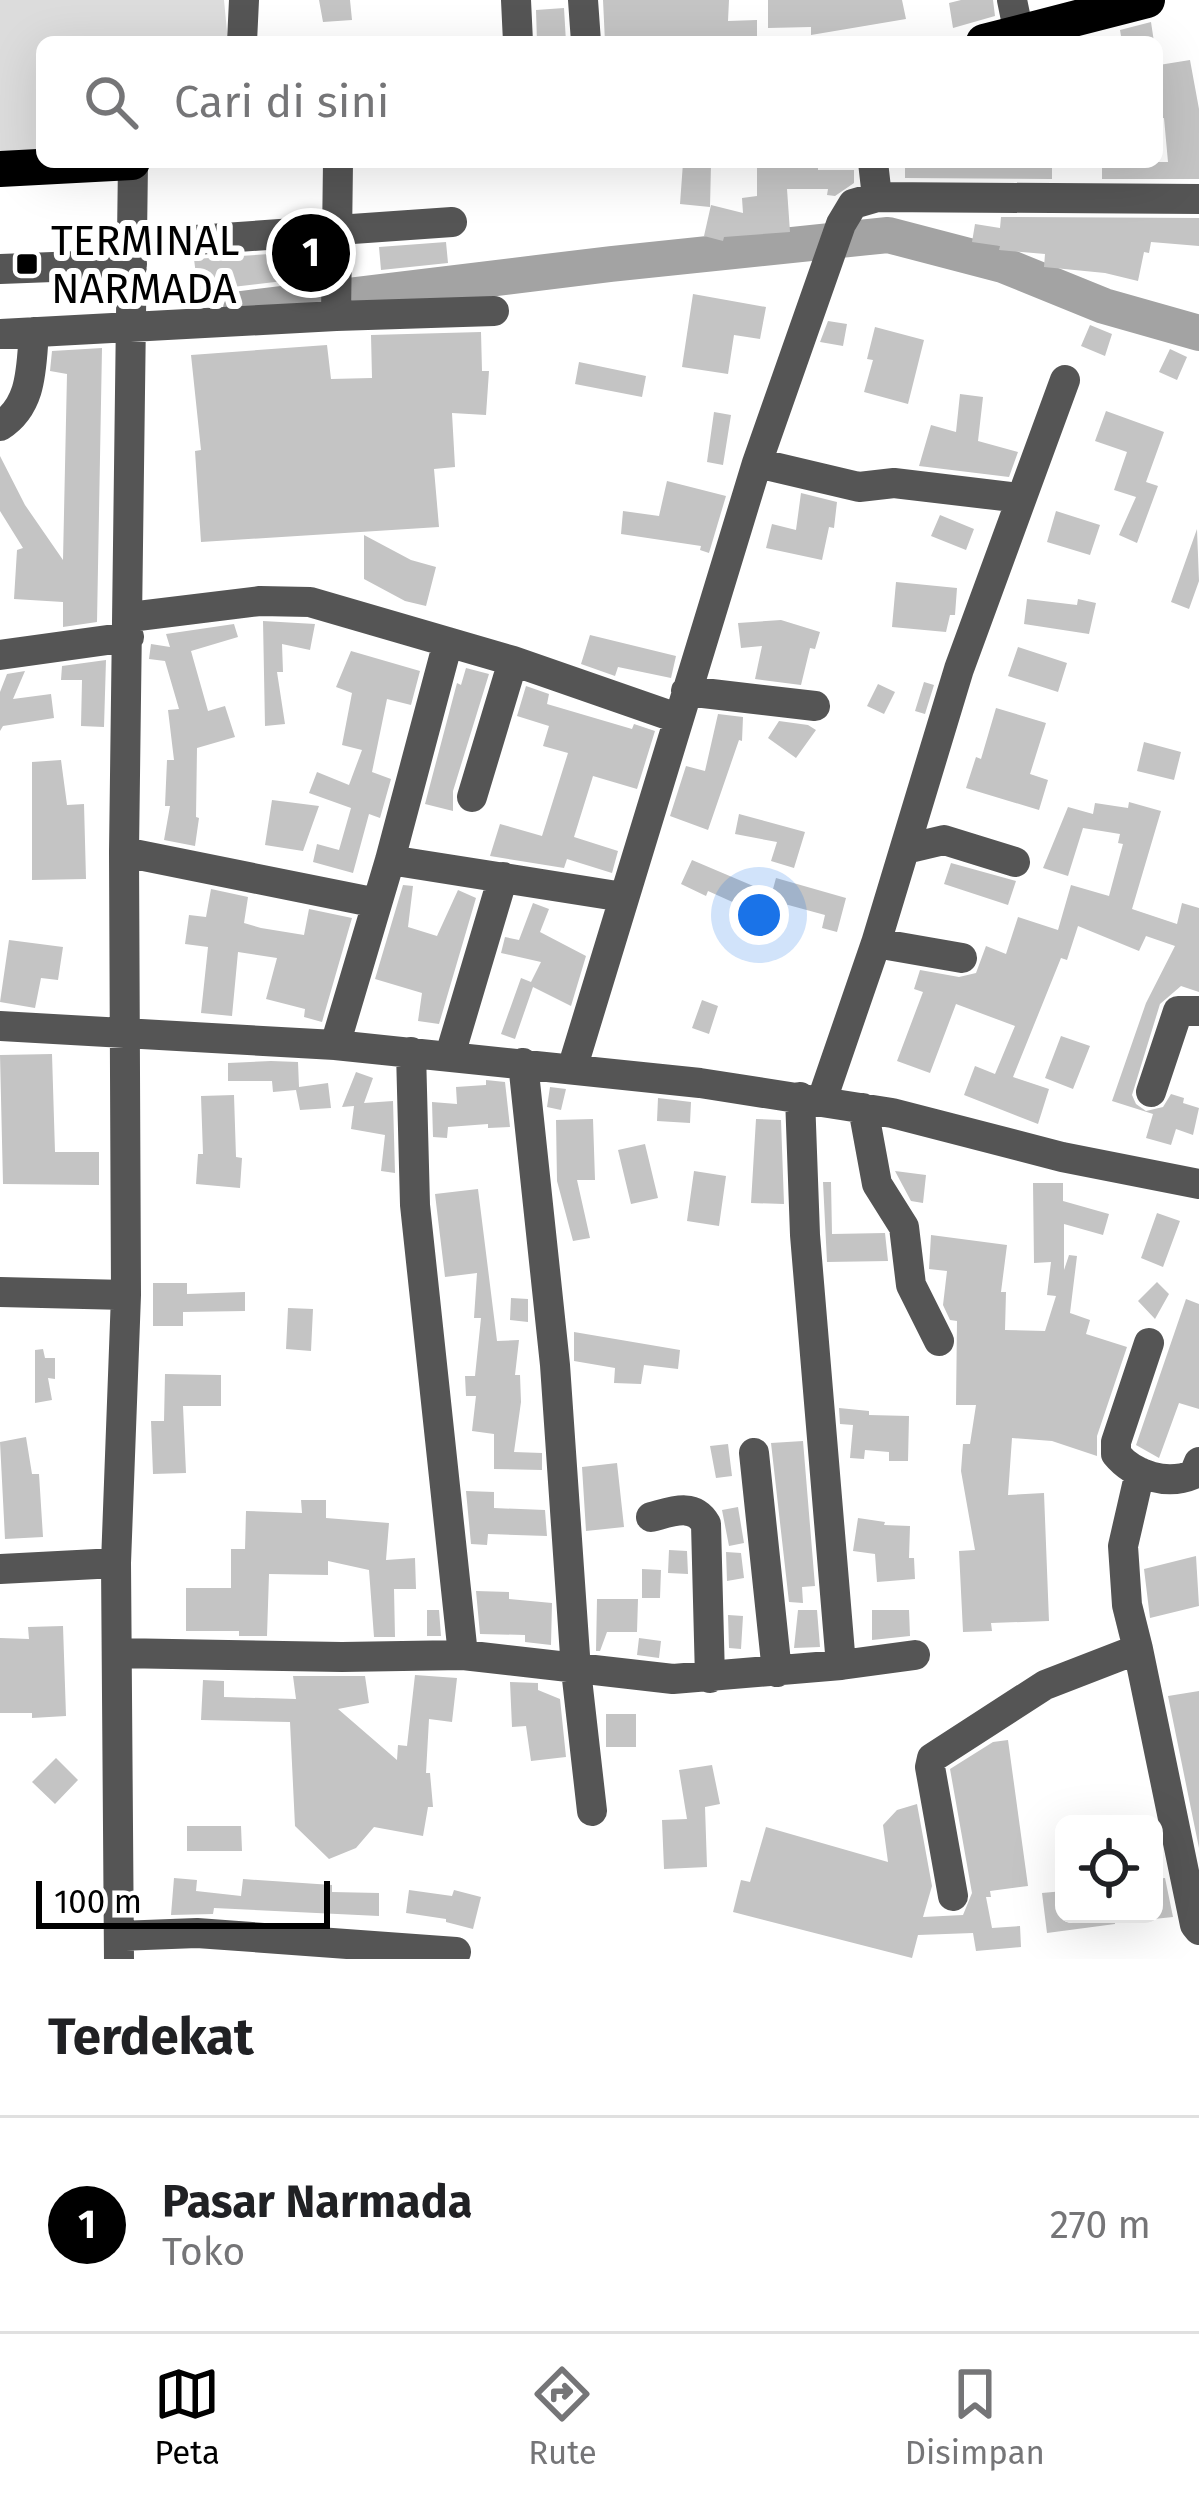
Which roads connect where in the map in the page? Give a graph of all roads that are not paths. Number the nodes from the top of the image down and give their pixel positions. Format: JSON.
{"nodes":[{"id":1,"x":244,"y":0,"type":"edge"},
{"id":2,"x":516,"y":0,"type":"edge"},
{"id":3,"x":584,"y":0,"type":"edge"},
{"id":4,"x":1147,"y":0,"type":"edge"},
{"id":5,"x":1005,"y":25,"type":"edge"},
{"id":6,"x":242,"y":36,"type":"edge"},
{"id":7,"x":518,"y":36,"type":"edge"},
{"id":8,"x":586,"y":36,"type":"edge"},
{"id":9,"x":36,"y":167,"type":"edge"},
{"id":10,"x":132,"y":168,"type":"edge"},
{"id":11,"x":338,"y":168,"type":"edge"},
{"id":12,"x":874,"y":168,"type":"edge"},
{"id":13,"x":0,"y":169,"type":"edge"},
{"id":14,"x":877,"y":196,"type":"junction"},
{"id":15,"x":1199,"y":199,"type":"edge"},
{"id":16,"x":452,"y":222,"type":"dead end"},
{"id":17,"x":337,"y":228,"type":"junction"},
{"id":18,"x":195,"y":240,"type":"dead end"},
{"id":19,"x":131,"y":264,"type":"junction"},
{"id":20,"x":0,"y":269,"type":"edge"},
{"id":21,"x":336,"y":300,"type":"junction"},
{"id":22,"x":494,"y":311,"type":"dead end"},
{"id":23,"x":131,"y":325,"type":"junction"},
{"id":24,"x":34,"y":332,"type":"junction"},
{"id":25,"x":0,"y":334,"type":"edge"},
{"id":26,"x":1065,"y":380,"type":"dead end"},
{"id":27,"x":0,"y":426,"type":"edge"},
{"id":28,"x":757,"y":463,"type":"junction"},
{"id":29,"x":1020,"y":498,"type":"junction"},
{"id":30,"x":129,"y":627,"type":"junction"},
{"id":31,"x":448,"y":642,"type":"junction"},
{"id":32,"x":0,"y":656,"type":"edge"},
{"id":33,"x":514,"y":661,"type":"junction"},
{"id":34,"x":681,"y":704,"type":"junction"},
{"id":35,"x":815,"y":706,"type":"dead end"},
{"id":36,"x":472,"y":797,"type":"dead end"},
{"id":37,"x":905,"y":849,"type":"junction"},
{"id":38,"x":124,"y":852,"type":"junction"},
{"id":39,"x":390,"y":860,"type":"junction"},
{"id":40,"x":1015,"y":862,"type":"dead end"},
{"id":41,"x":503,"y":878,"type":"junction"},
{"id":42,"x":623,"y":897,"type":"junction"},
{"id":43,"x":377,"y":903,"type":"junction"},
{"id":44,"x":876,"y":944,"type":"junction"},
{"id":45,"x":962,"y":958,"type":"dead end"},
{"id":46,"x":1199,"y":1011,"type":"edge"},
{"id":47,"x":0,"y":1026,"type":"edge"},
{"id":48,"x":123,"y":1031,"type":"junction"},
{"id":49,"x":335,"y":1045,"type":"junction"},
{"id":50,"x":411,"y":1052,"type":"junction"},
{"id":51,"x":450,"y":1055,"type":"junction"},
{"id":52,"x":523,"y":1063,"type":"junction"},
{"id":53,"x":572,"y":1070,"type":"junction"},
{"id":54,"x":1151,"y":1092,"type":"dead end"},
{"id":55,"x":811,"y":1098,"type":"junction"},
{"id":56,"x":863,"y":1108,"type":"junction"},
{"id":57,"x":1199,"y":1184,"type":"edge"},
{"id":58,"x":0,"y":1292,"type":"edge"},
{"id":59,"x":126,"y":1295,"type":"junction"},
{"id":60,"x":939,"y":1341,"type":"dead end"},
{"id":61,"x":1149,"y":1343,"type":"dead end"},
{"id":62,"x":754,"y":1453,"type":"dead end"},
{"id":63,"x":1199,"y":1462,"type":"edge"},
{"id":64,"x":1140,"y":1472,"type":"junction"},
{"id":65,"x":651,"y":1517,"type":"dead end"},
{"id":66,"x":116,"y":1563,"type":"junction"},
{"id":67,"x":0,"y":1569,"type":"edge"},
{"id":68,"x":1138,"y":1649,"type":"junction"},
{"id":69,"x":117,"y":1653,"type":"junction"},
{"id":70,"x":915,"y":1654,"type":"dead end"},
{"id":71,"x":463,"y":1655,"type":"junction"},
{"id":72,"x":841,"y":1665,"type":"junction"},
{"id":73,"x":576,"y":1670,"type":"junction"},
{"id":74,"x":777,"y":1672,"type":"junction"},
{"id":75,"x":710,"y":1678,"type":"junction"},
{"id":76,"x":592,"y":1811,"type":"dead end"},
{"id":77,"x":953,"y":1896,"type":"dead end"},
{"id":78,"x":1199,"y":1930,"type":"edge"},
{"id":79,"x":119,"y":1947,"type":"edge"},
{"id":80,"x":456,"y":1952,"type":"dead end"}],
"edges":[{"from":1,"to":6,"type":"street"},
{"from":2,"to":7,"type":"street"},
{"from":3,"to":8,"type":"street"},
{"from":4,"to":5,"type":"highway"},
{"from":9,"to":13,"type":"highway"},
{"from":10,"to":19,"type":"street"},
{"from":11,"to":17,"type":"street"},
{"from":12,"to":14,"type":"street"},
{"from":14,"to":15,"type":"street"},
{"from":14,"to":28,"type":"street"},
{"from":16,"to":17,"type":"street"},
{"from":17,"to":18,"type":"street"},
{"from":17,"to":21,"type":"street"},
{"from":19,"to":20,"type":"street"},
{"from":19,"to":23,"type":"street"},
{"from":21,"to":22,"type":"street"},
{"from":21,"to":23,"type":"street"},
{"from":23,"to":24,"type":"street"},
{"from":23,"to":30,"type":"street"},
{"from":24,"to":25,"type":"street"},
{"from":24,"to":27,"type":"street"},
{"from":26,"to":29,"type":"street"},
{"from":28,"to":29,"type":"street"},
{"from":28,"to":34,"type":"street"},
{"from":29,"to":37,"type":"street"},
{"from":30,"to":31,"type":"street"},
{"from":30,"to":32,"type":"street"},
{"from":30,"to":38,"type":"street"},
{"from":31,"to":33,"type":"street"},
{"from":31,"to":39,"type":"street"},
{"from":33,"to":34,"type":"street"},
{"from":33,"to":36,"type":"street"},
{"from":34,"to":35,"type":"street"},
{"from":34,"to":42,"type":"street"},
{"from":37,"to":40,"type":"street"},
{"from":37,"to":44,"type":"street"},
{"from":38,"to":43,"type":"street"},
{"from":38,"to":48,"type":"street"},
{"from":39,"to":41,"type":"street"},
{"from":39,"to":43,"type":"street"},
{"from":41,"to":42,"type":"street"},
{"from":41,"to":51,"type":"street"},
{"from":42,"to":53,"type":"street"},
{"from":43,"to":49,"type":"street"},
{"from":44,"to":45,"type":"street"},
{"from":44,"to":55,"type":"street"},
{"from":46,"to":54,"type":"street"},
{"from":47,"to":48,"type":"street"},
{"from":48,"to":49,"type":"street"},
{"from":48,"to":59,"type":"street"},
{"from":49,"to":50,"type":"street"},
{"from":50,"to":51,"type":"street"},
{"from":50,"to":71,"type":"street"},
{"from":51,"to":52,"type":"street"},
{"from":52,"to":53,"type":"street"},
{"from":52,"to":73,"type":"street"},
{"from":53,"to":55,"type":"street"},
{"from":55,"to":56,"type":"street"},
{"from":55,"to":72,"type":"street"},
{"from":56,"to":57,"type":"street"},
{"from":56,"to":60,"type":"street"},
{"from":58,"to":59,"type":"street"},
{"from":59,"to":66,"type":"street"},
{"from":61,"to":64,"type":"street"},
{"from":62,"to":74,"type":"street"},
{"from":63,"to":64,"type":"street"},
{"from":64,"to":68,"type":"street"},
{"from":65,"to":75,"type":"street"},
{"from":66,"to":67,"type":"street"},
{"from":66,"to":69,"type":"street"},
{"from":68,"to":77,"type":"street"},
{"from":68,"to":78,"type":"street"},
{"from":69,"to":71,"type":"street"},
{"from":69,"to":79,"type":"street"},
{"from":70,"to":72,"type":"street"},
{"from":71,"to":73,"type":"street"},
{"from":72,"to":74,"type":"street"},
{"from":73,"to":75,"type":"street"},
{"from":73,"to":76,"type":"street"},
{"from":74,"to":75,"type":"street"},
{"from":79,"to":80,"type":"street"}]}
